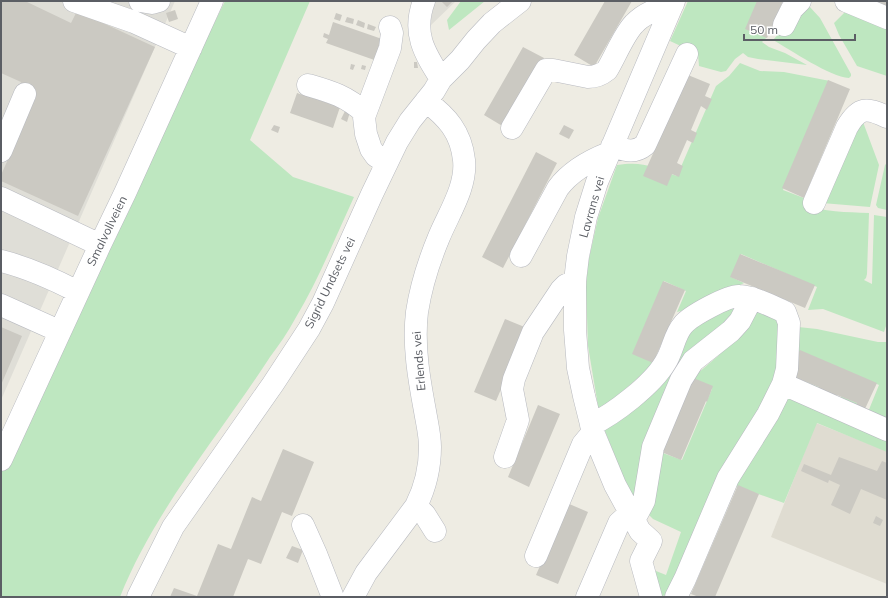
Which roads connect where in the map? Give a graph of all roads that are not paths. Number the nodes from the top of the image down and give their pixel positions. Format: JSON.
{"nodes":[{"id":1,"x":74,"y":1,"type":"edge"},
{"id":2,"x":140,"y":1,"type":"edge"},
{"id":3,"x":159,"y":1,"type":"edge"},
{"id":4,"x":212,"y":1,"type":"edge"},
{"id":5,"x":424,"y":1,"type":"edge"},
{"id":6,"x":520,"y":1,"type":"edge"},
{"id":7,"x":800,"y":1,"type":"edge"},
{"id":8,"x":846,"y":1,"type":"edge"},
{"id":9,"x":674,"y":2,"type":"edge"},
{"id":10,"x":887,"y":18,"type":"edge"},
{"id":11,"x":784,"y":25,"type":"dead end"},
{"id":12,"x":390,"y":28,"type":"dead end"},
{"id":13,"x":191,"y":48,"type":"junction"},
{"id":14,"x":687,"y":54,"type":"dead end"},
{"id":15,"x":441,"y":79,"type":"junction"},
{"id":16,"x":308,"y":85,"type":"dead end"},
{"id":17,"x":25,"y":94,"type":"dead end"},
{"id":18,"x":426,"y":101,"type":"junction"},
{"id":19,"x":365,"y":113,"type":"junction"},
{"id":20,"x":887,"y":117,"type":"edge"},
{"id":21,"x":512,"y":128,"type":"dead end"},
{"id":22,"x":611,"y":150,"type":"junction"},
{"id":23,"x":1,"y":151,"type":"edge"},
{"id":24,"x":387,"y":164,"type":"junction"},
{"id":25,"x":1,"y":198,"type":"edge"},
{"id":26,"x":814,"y":203,"type":"dead end"},
{"id":27,"x":100,"y":245,"type":"junction"},
{"id":28,"x":521,"y":256,"type":"dead end"},
{"id":29,"x":1,"y":261,"type":"edge"},
{"id":30,"x":575,"y":281,"type":"junction"},
{"id":31,"x":78,"y":292,"type":"junction"},
{"id":32,"x":752,"y":298,"type":"junction"},
{"id":33,"x":1,"y":305,"type":"edge"},
{"id":34,"x":60,"y":331,"type":"junction"},
{"id":35,"x":783,"y":384,"type":"junction"},
{"id":36,"x":592,"y":429,"type":"junction"},
{"id":37,"x":887,"y":430,"type":"edge"},
{"id":38,"x":7,"y":431,"type":"edge"},
{"id":39,"x":505,"y":456,"type":"dead end"},
{"id":40,"x":1,"y":460,"type":"edge"},
{"id":41,"x":416,"y":506,"type":"junction"},
{"id":42,"x":632,"y":517,"type":"junction"},
{"id":43,"x":303,"y":525,"type":"dead end"},
{"id":44,"x":435,"y":531,"type":"dead end"},
{"id":45,"x":536,"y":556,"type":"dead end"},
{"id":46,"x":331,"y":596,"type":"edge"},
{"id":47,"x":138,"y":597,"type":"edge"},
{"id":48,"x":353,"y":597,"type":"edge"},
{"id":49,"x":587,"y":597,"type":"edge"},
{"id":50,"x":651,"y":597,"type":"edge"},
{"id":51,"x":676,"y":597,"type":"edge"}],
"edges":[{"from":1,"to":13,"type":"street"},
{"from":2,"to":3,"type":"street"},
{"from":4,"to":13,"type":"street","name":"Smalvollveien"},
{"from":5,"to":15,"type":"street"},
{"from":6,"to":15,"type":"street","name":"Sigrid Undsets vei"},
{"from":7,"to":11,"type":"street"},
{"from":8,"to":10,"type":"street"},
{"from":9,"to":21,"type":"street"},
{"from":9,"to":22,"type":"street","name":"Lavrans vei"},
{"from":12,"to":19,"type":"street"},
{"from":13,"to":27,"type":"street","name":"Smalvollveien"},
{"from":14,"to":22,"type":"street"},
{"from":15,"to":18,"type":"street","name":"Sigrid Undsets vei"},
{"from":16,"to":19,"type":"street"},
{"from":17,"to":23,"type":"street"},
{"from":18,"to":24,"type":"street","name":"Sigrid Undsets vei"},
{"from":18,"to":41,"type":"street","name":"Erlends vei"},
{"from":19,"to":24,"type":"street"},
{"from":20,"to":26,"type":"street"},
{"from":22,"to":28,"type":"street"},
{"from":22,"to":30,"type":"street","name":"Lavrans vei"},
{"from":24,"to":47,"type":"street","name":"Sigrid Undsets vei"},
{"from":25,"to":27,"type":"street"},
{"from":27,"to":31,"type":"street","name":"Smalvollveien"},
{"from":29,"to":31,"type":"street"},
{"from":30,"to":36,"type":"street","name":"Lavrans vei"},
{"from":30,"to":39,"type":"street"},
{"from":31,"to":34,"type":"street","name":"Smalvollveien"},
{"from":32,"to":35,"type":"street"},
{"from":32,"to":36,"type":"street"},
{"from":32,"to":42,"type":"street"},
{"from":33,"to":34,"type":"street"},
{"from":34,"to":38,"type":"street","name":"Smalvollveien"},
{"from":35,"to":37,"type":"street"},
{"from":35,"to":51,"type":"street"},
{"from":36,"to":42,"type":"street","name":"Lavrans vei"},
{"from":36,"to":45,"type":"street"},
{"from":38,"to":40,"type":"street","name":"Smalvollveien"},
{"from":41,"to":44,"type":"street"},
{"from":41,"to":48,"type":"street","name":"Erlends vei"},
{"from":42,"to":49,"type":"street"},
{"from":42,"to":50,"type":"street","name":"Lavrans vei"},
{"from":43,"to":46,"type":"street"}]}
